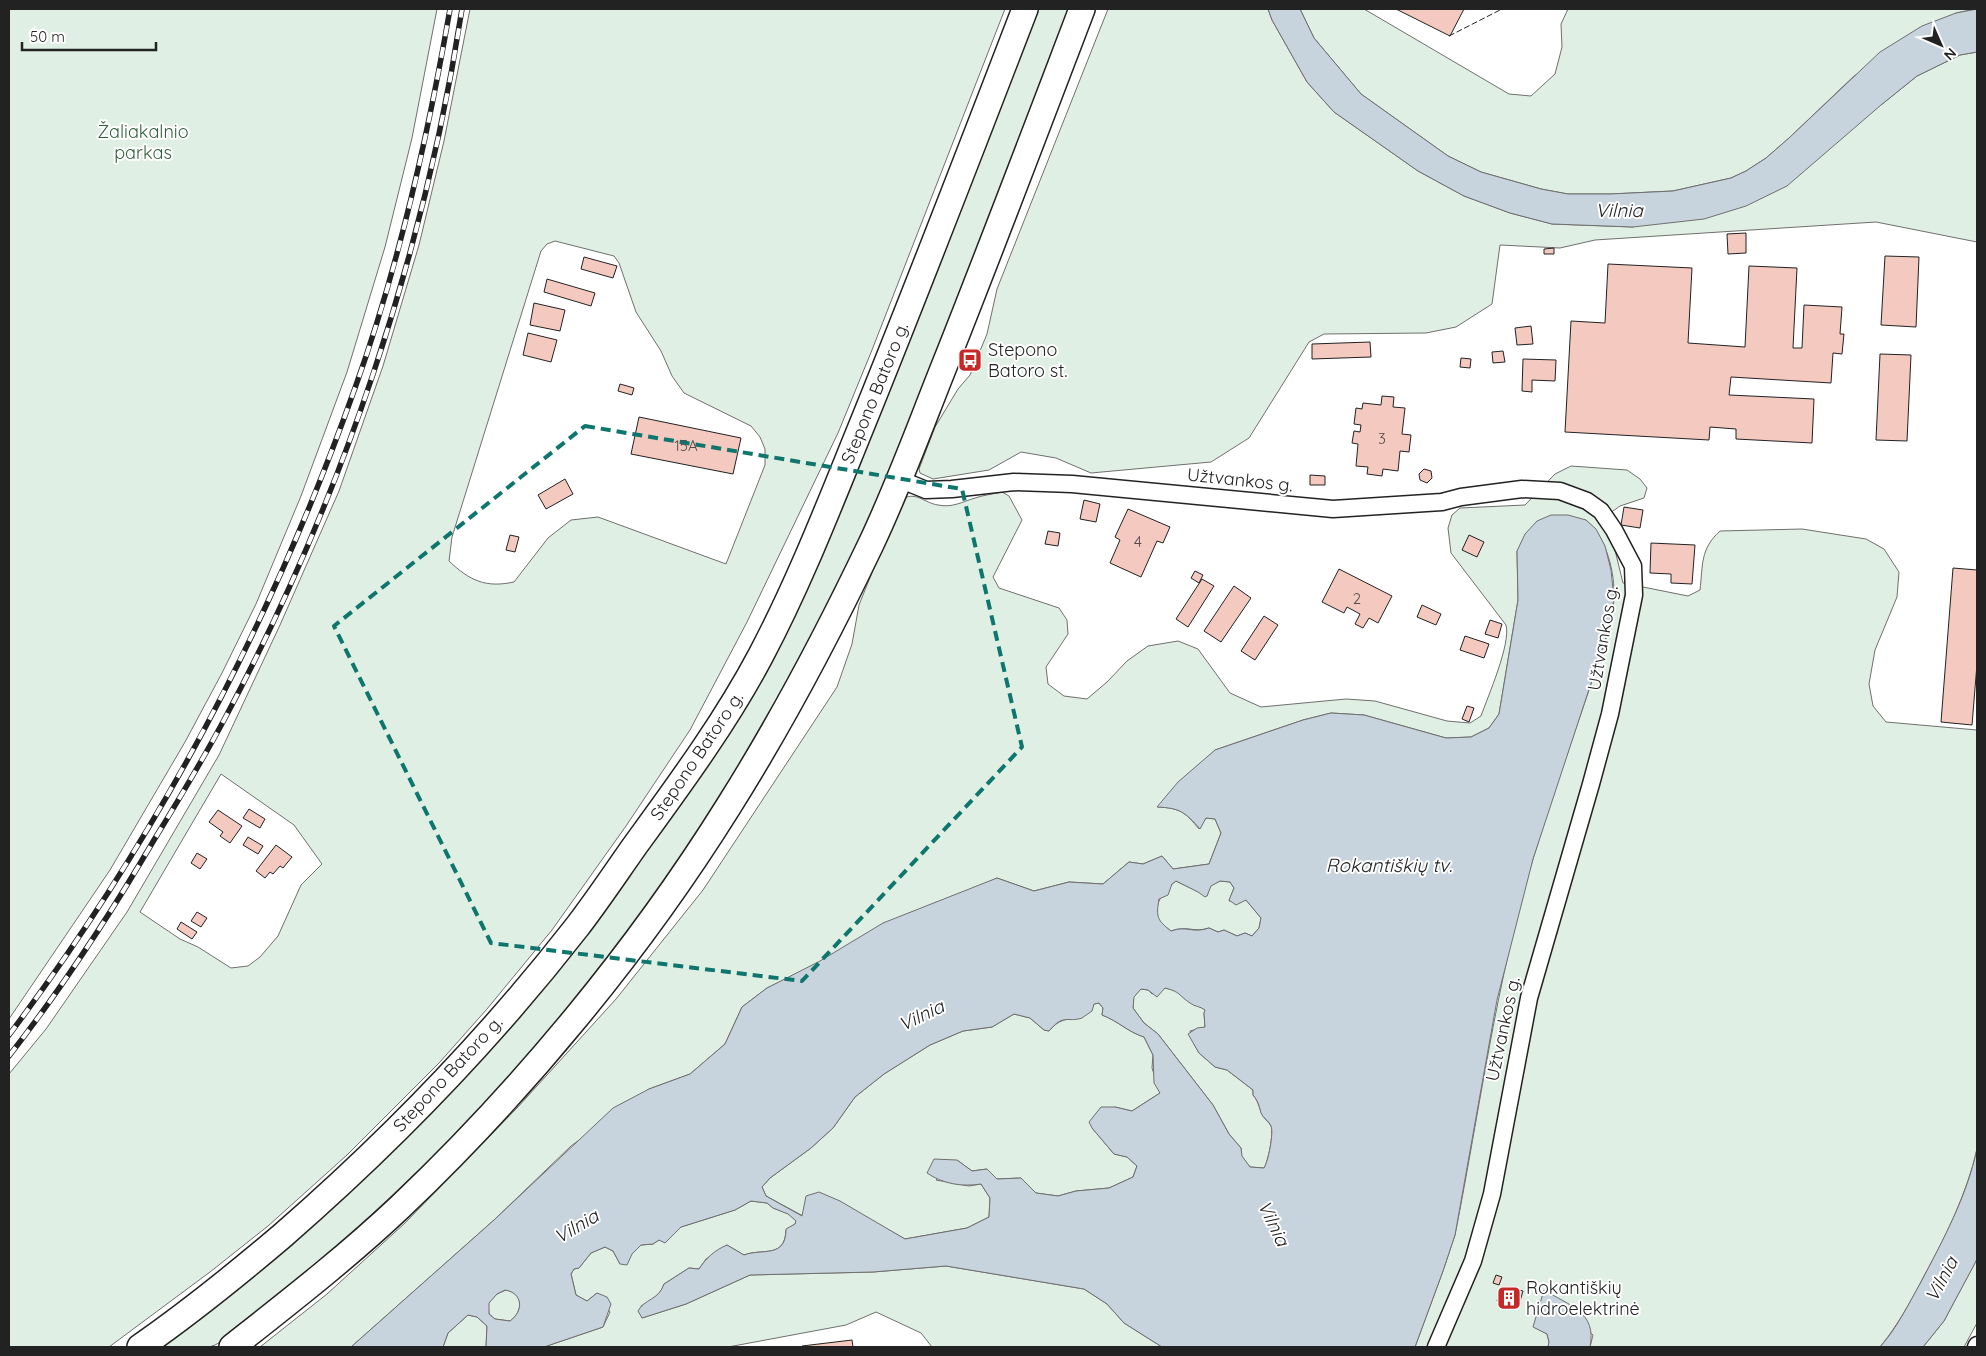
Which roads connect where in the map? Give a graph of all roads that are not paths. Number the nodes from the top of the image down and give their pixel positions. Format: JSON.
{"nodes":[{"id":1,"x":1024,"y":9,"type":"edge"},
{"id":2,"x":1082,"y":9,"type":"edge"},
{"id":3,"x":899,"y":479,"type":"junction"},
{"id":4,"x":140,"y":1347,"type":"edge"},
{"id":5,"x":232,"y":1347,"type":"edge"},
{"id":6,"x":1436,"y":1347,"type":"edge"}],
"edges":[{"from":1,"to":4,"type":"main road","name":"Stepono Batoro g."},
{"from":2,"to":3,"type":"main road"},
{"from":3,"to":5,"type":"main road"},
{"from":3,"to":6,"type":"street","name":"Užtvankos g."}]}
